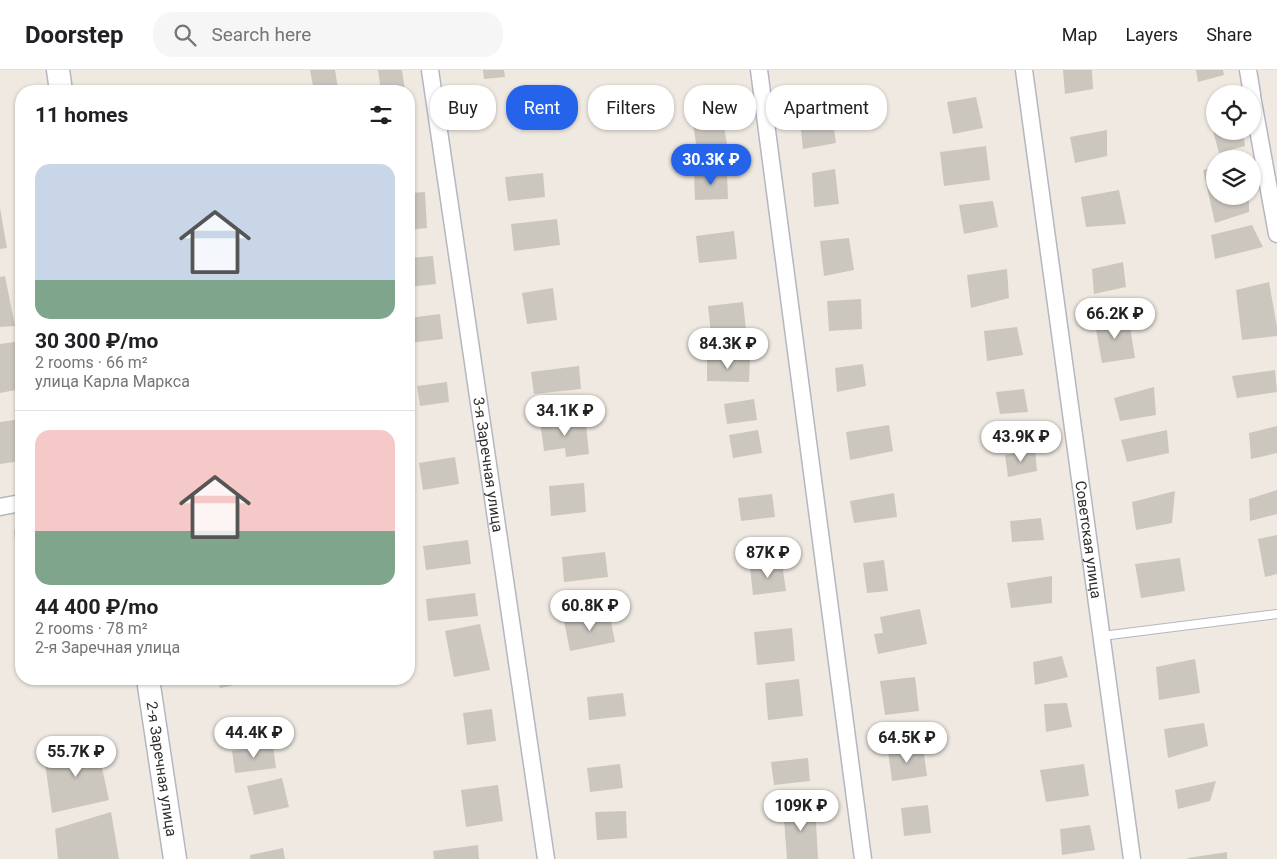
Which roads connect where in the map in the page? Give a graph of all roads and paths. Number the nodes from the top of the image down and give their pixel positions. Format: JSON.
{"nodes":[{"id":1,"x":58,"y":70,"type":"edge"},
{"id":2,"x":430,"y":70,"type":"edge"},
{"id":3,"x":759,"y":70,"type":"edge"},
{"id":4,"x":1024,"y":70,"type":"edge"},
{"id":5,"x":1248,"y":70,"type":"edge"},
{"id":6,"x":60,"y":85,"type":"edge"},
{"id":7,"x":1250,"y":85,"type":"edge"},
{"id":8,"x":1260,"y":140,"type":"edge"},
{"id":9,"x":1277,"y":234,"type":"edge"},
{"id":10,"x":15,"y":504,"type":"edge"},
{"id":11,"x":0,"y":507,"type":"edge"},
{"id":12,"x":1277,"y":614,"type":"edge"},
{"id":13,"x":1102,"y":636,"type":"junction"},
{"id":14,"x":149,"y":685,"type":"edge"},
{"id":15,"x":175,"y":859,"type":"edge"},
{"id":16,"x":546,"y":859,"type":"edge"},
{"id":17,"x":863,"y":859,"type":"edge"},
{"id":18,"x":1132,"y":859,"type":"edge"}],
"edges":[{"from":1,"to":6,"type":"main road"},
{"from":2,"to":16,"type":"street","name":"3-я Заречная улица"},
{"from":3,"to":17,"type":"street"},
{"from":4,"to":13,"type":"street","name":"Советская улица"},
{"from":5,"to":7,"type":"street"},
{"from":8,"to":9,"type":"street"},
{"from":10,"to":11,"type":"street"},
{"from":12,"to":13,"type":"lane"},
{"from":13,"to":18,"type":"street","name":"Советская улица"},
{"from":14,"to":15,"type":"main road","name":"2-я Заречная улица"}]}
